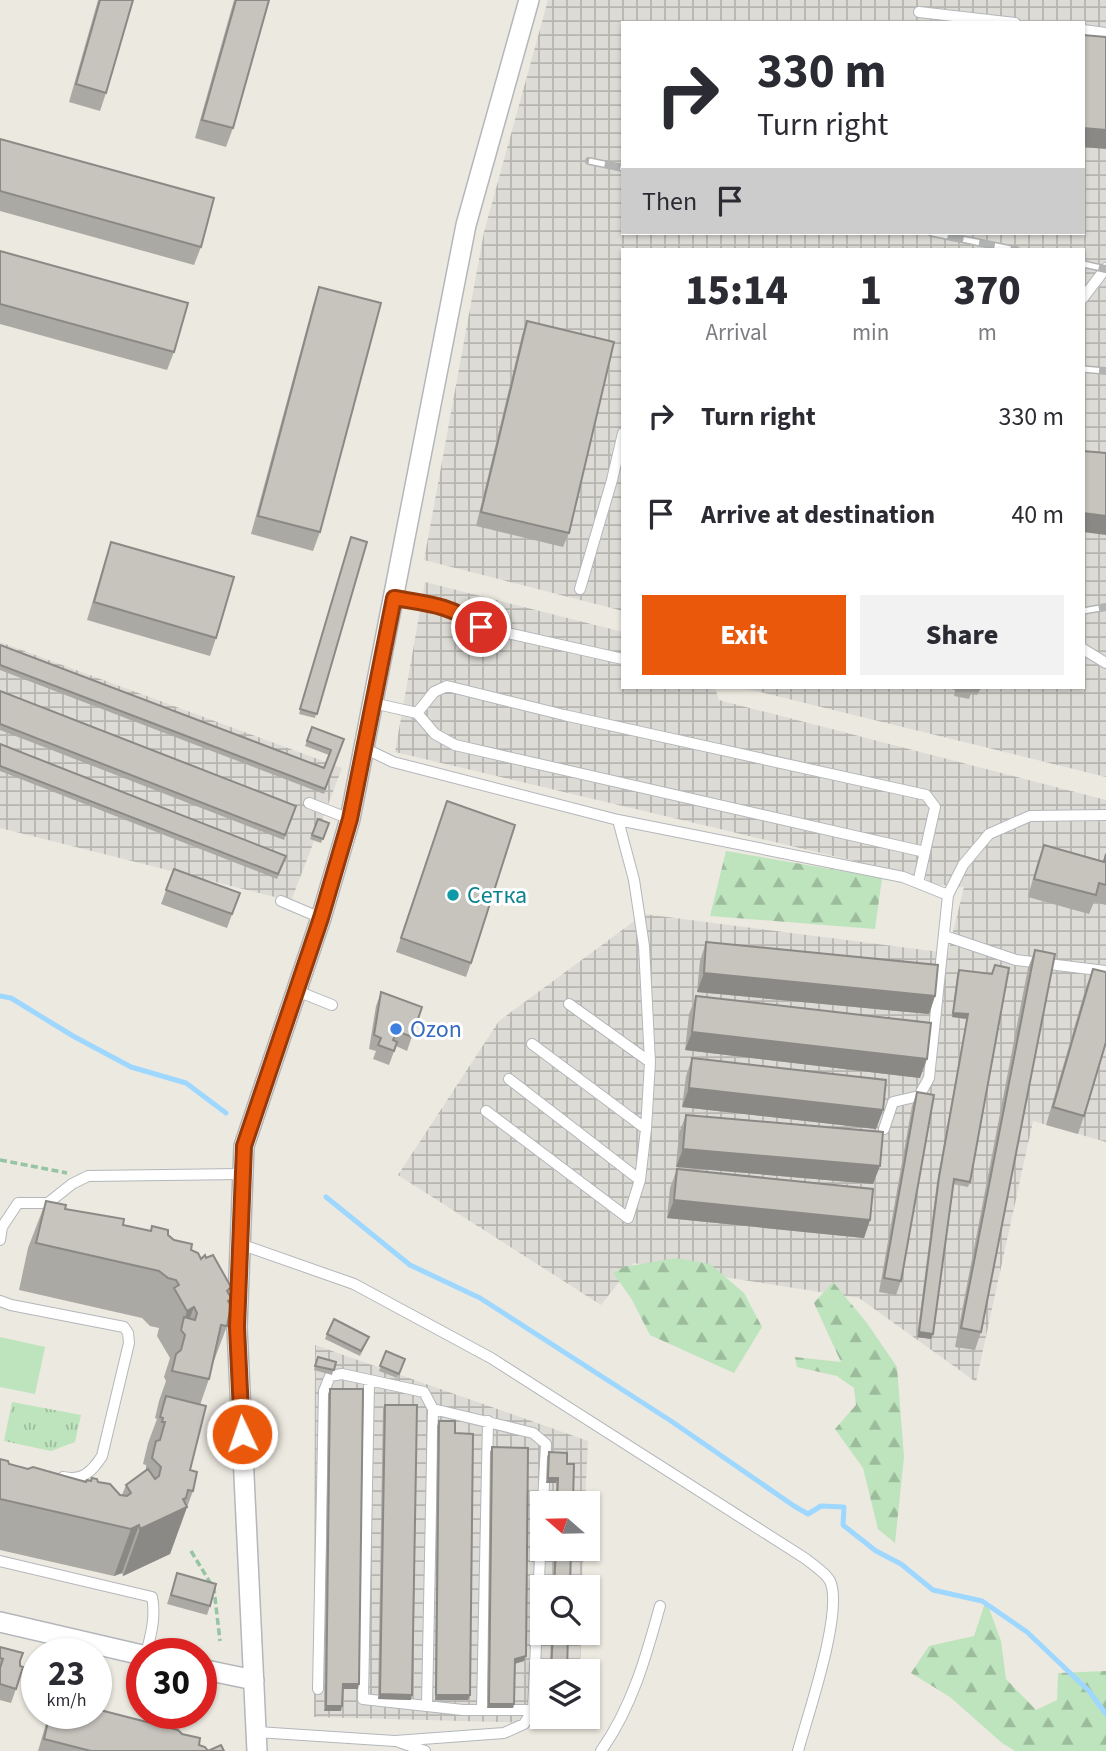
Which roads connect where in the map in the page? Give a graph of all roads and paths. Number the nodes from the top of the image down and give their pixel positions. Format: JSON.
{"nodes":[{"id":1,"x":529,"y":0,"type":"edge"},
{"id":2,"x":919,"y":12,"type":"dead end"},
{"id":3,"x":998,"y":21,"type":"edge"},
{"id":4,"x":1085,"y":30,"type":"edge"},
{"id":5,"x":1106,"y":33,"type":"edge"},
{"id":6,"x":1106,"y":268,"type":"edge"},
{"id":7,"x":1085,"y":295,"type":"edge"},
{"id":8,"x":621,"y":442,"type":"edge"},
{"id":9,"x":580,"y":589,"type":"dead end"},
{"id":10,"x":394,"y":598,"type":"junction"},
{"id":11,"x":1085,"y":650,"type":"edge"},
{"id":12,"x":621,"y":659,"type":"edge"},
{"id":13,"x":1106,"y":663,"type":"edge"},
{"id":14,"x":373,"y":703,"type":"junction"},
{"id":15,"x":417,"y":713,"type":"junction"},
{"id":16,"x":365,"y":748,"type":"junction"},
{"id":17,"x":309,"y":803,"type":"dead end"},
{"id":18,"x":1106,"y":815,"type":"edge"},
{"id":19,"x":350,"y":819,"type":"junction"},
{"id":20,"x":618,"y":820,"type":"junction"},
{"id":21,"x":925,"y":852,"type":"junction"},
{"id":22,"x":918,"y":883,"type":"junction"},
{"id":23,"x":948,"y":895,"type":"junction"},
{"id":24,"x":281,"y":901,"type":"dead end"},
{"id":25,"x":321,"y":918,"type":"junction"},
{"id":26,"x":945,"y":936,"type":"junction"},
{"id":27,"x":1106,"y":971,"type":"edge"},
{"id":28,"x":297,"y":991,"type":"junction"},
{"id":29,"x":569,"y":1004,"type":"dead end"},
{"id":30,"x":332,"y":1005,"type":"dead end"},
{"id":31,"x":532,"y":1044,"type":"dead end"},
{"id":32,"x":650,"y":1062,"type":"junction"},
{"id":33,"x":509,"y":1079,"type":"dead end"},
{"id":34,"x":486,"y":1111,"type":"dead end"},
{"id":35,"x":646,"y":1129,"type":"junction"},
{"id":36,"x":884,"y":1129,"type":"edge"},
{"id":37,"x":0,"y":1160,"type":"edge"},
{"id":38,"x":242,"y":1174,"type":"junction"},
{"id":39,"x":88,"y":1176,"type":"junction"},
{"id":40,"x":640,"y":1180,"type":"junction"},
{"id":41,"x":48,"y":1203,"type":"junction"},
{"id":42,"x":60,"y":1207,"type":"edge"},
{"id":43,"x":0,"y":1240,"type":"edge"},
{"id":44,"x":240,"y":1244,"type":"junction"},
{"id":45,"x":0,"y":1301,"type":"edge"},
{"id":46,"x":369,"y":1382,"type":"junction"},
{"id":47,"x":433,"y":1409,"type":"junction"},
{"id":48,"x":488,"y":1421,"type":"junction"},
{"id":49,"x":47,"y":1475,"type":"edge"},
{"id":50,"x":544,"y":1491,"type":"edge"},
{"id":51,"x":191,"y":1551,"type":"dead end"},
{"id":52,"x":0,"y":1561,"type":"edge"},
{"id":53,"x":540,"y":1561,"type":"edge"},
{"id":54,"x":660,"y":1606,"type":"dead end"},
{"id":55,"x":0,"y":1622,"type":"edge"},
{"id":56,"x":149,"y":1638,"type":"edge"},
{"id":57,"x":220,"y":1641,"type":"dead end"},
{"id":58,"x":126,"y":1651,"type":"edge"},
{"id":59,"x":535,"y":1659,"type":"edge"},
{"id":60,"x":217,"y":1672,"type":"edge"},
{"id":61,"x":254,"y":1680,"type":"junction"},
{"id":62,"x":318,"y":1689,"type":"dead end"},
{"id":63,"x":427,"y":1705,"type":"junction"},
{"id":64,"x":482,"y":1710,"type":"junction"},
{"id":65,"x":530,"y":1710,"type":"edge"},
{"id":66,"x":530,"y":1715,"type":"edge"},
{"id":67,"x":257,"y":1741,"type":"edge"},
{"id":68,"x":395,"y":1741,"type":"junction"},
{"id":69,"x":400,"y":1751,"type":"edge"},
{"id":70,"x":425,"y":1751,"type":"edge"},
{"id":71,"x":601,"y":1751,"type":"edge"},
{"id":72,"x":797,"y":1751,"type":"edge"}],
"edges":[{"from":1,"to":10,"type":"street"},
{"from":2,"to":3,"type":"lane"},
{"from":4,"to":5,"type":"lane"},
{"from":6,"to":7,"type":"lane"},
{"from":8,"to":9,"type":"lane"},
{"from":10,"to":12,"type":"lane"},
{"from":10,"to":14,"type":"street"},
{"from":11,"to":13,"type":"lane"},
{"from":14,"to":15,"type":"lane"},
{"from":14,"to":16,"type":"street"},
{"from":15,"to":21,"type":"lane"},
{"from":15,"to":21,"type":"lane"},
{"from":16,"to":19,"type":"street"},
{"from":16,"to":20,"type":"lane"},
{"from":17,"to":19,"type":"lane"},
{"from":18,"to":23,"type":"lane"},
{"from":19,"to":25,"type":"street"},
{"from":20,"to":22,"type":"lane"},
{"from":20,"to":32,"type":"lane"},
{"from":21,"to":22,"type":"lane"},
{"from":22,"to":23,"type":"lane"},
{"from":23,"to":26,"type":"lane"},
{"from":24,"to":25,"type":"lane"},
{"from":25,"to":28,"type":"street"},
{"from":26,"to":27,"type":"lane"},
{"from":26,"to":36,"type":"lane"},
{"from":28,"to":30,"type":"lane"},
{"from":28,"to":38,"type":"street"},
{"from":29,"to":32,"type":"lane"},
{"from":31,"to":35,"type":"lane"},
{"from":32,"to":35,"type":"lane"},
{"from":33,"to":40,"type":"lane"},
{"from":34,"to":40,"type":"lane"},
{"from":35,"to":40,"type":"lane"},
{"from":37,"to":39,"type":"path"},
{"from":38,"to":39,"type":"lane"},
{"from":38,"to":44,"type":"street"},
{"from":39,"to":41,"type":"lane"},
{"from":41,"to":42,"type":"lane"},
{"from":41,"to":43,"type":"lane"},
{"from":44,"to":61,"type":"street"},
{"from":44,"to":72,"type":"lane"},
{"from":45,"to":49,"type":"lane"},
{"from":46,"to":47,"type":"lane"},
{"from":46,"to":62,"type":"lane"},
{"from":46,"to":63,"type":"lane"},
{"from":47,"to":48,"type":"lane"},
{"from":47,"to":63,"type":"lane"},
{"from":48,"to":50,"type":"lane"},
{"from":48,"to":64,"type":"lane"},
{"from":51,"to":57,"type":"path"},
{"from":52,"to":56,"type":"lane"},
{"from":53,"to":59,"type":"lane"},
{"from":54,"to":71,"type":"lane"},
{"from":55,"to":58,"type":"street"},
{"from":60,"to":61,"type":"street"},
{"from":61,"to":67,"type":"street"},
{"from":63,"to":64,"type":"lane"},
{"from":64,"to":65,"type":"lane"},
{"from":66,"to":68,"type":"lane"},
{"from":67,"to":68,"type":"lane"},
{"from":68,"to":69,"type":"lane"},
{"from":68,"to":70,"type":"lane"}]}
